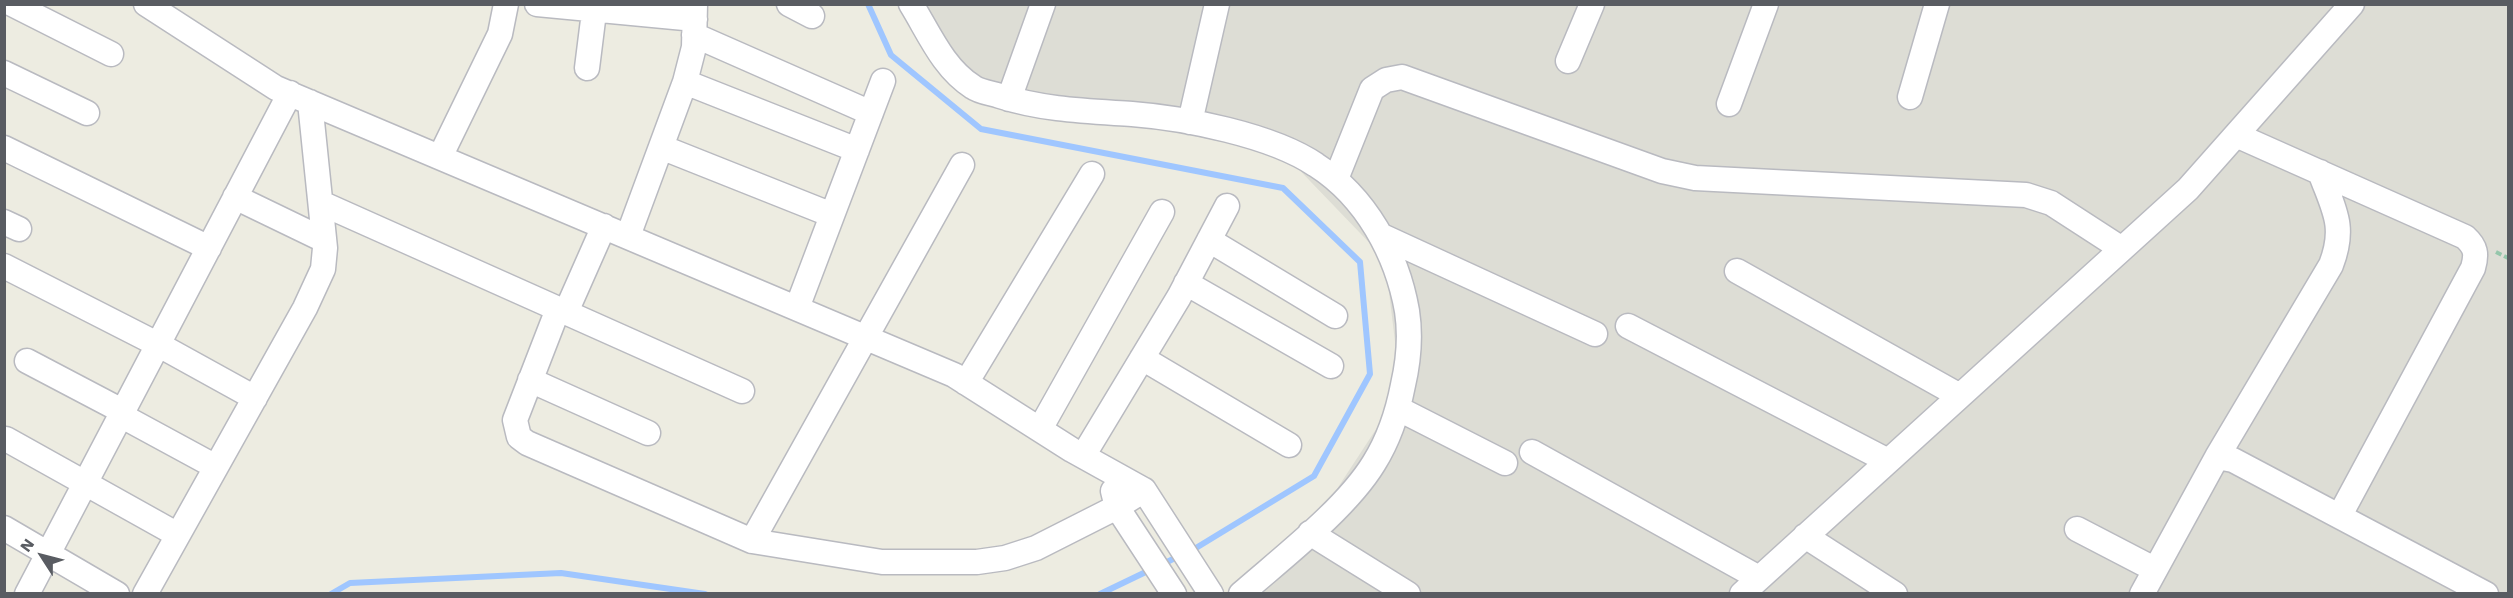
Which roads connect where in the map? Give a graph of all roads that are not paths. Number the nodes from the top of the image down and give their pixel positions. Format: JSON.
{"nodes":[{"id":1,"x":12,"y":4,"type":"edge"},
{"id":2,"x":146,"y":4,"type":"edge"},
{"id":3,"x":506,"y":4,"type":"edge"},
{"id":4,"x":537,"y":4,"type":"edge"},
{"id":5,"x":789,"y":4,"type":"edge"},
{"id":6,"x":911,"y":4,"type":"edge"},
{"id":7,"x":1043,"y":4,"type":"edge"},
{"id":8,"x":1217,"y":4,"type":"edge"},
{"id":9,"x":1592,"y":4,"type":"edge"},
{"id":10,"x":1766,"y":4,"type":"edge"},
{"id":11,"x":1937,"y":4,"type":"edge"},
{"id":12,"x":2352,"y":4,"type":"edge"},
{"id":13,"x":595,"y":7,"type":"edge"},
{"id":14,"x":813,"y":16,"type":"dead end"},
{"id":15,"x":695,"y":20,"type":"edge"},
{"id":16,"x":111,"y":54,"type":"dead end"},
{"id":17,"x":1568,"y":61,"type":"dead end"},
{"id":18,"x":587,"y":68,"type":"dead end"},
{"id":19,"x":4,"y":73,"type":"edge"},
{"id":20,"x":883,"y":81,"type":"dead end"},
{"id":21,"x":685,"y":82,"type":"junction"},
{"id":22,"x":1910,"y":97,"type":"dead end"},
{"id":23,"x":300,"y":98,"type":"junction"},
{"id":24,"x":1009,"y":99,"type":"junction"},
{"id":25,"x":1729,"y":105,"type":"dead end"},
{"id":26,"x":871,"y":112,"type":"junction"},
{"id":27,"x":87,"y":113,"type":"dead end"},
{"id":28,"x":1190,"y":122,"type":"junction"},
{"id":29,"x":2236,"y":135,"type":"junction"},
{"id":30,"x":661,"y":147,"type":"junction"},
{"id":31,"x":4,"y":148,"type":"edge"},
{"id":32,"x":857,"y":150,"type":"junction"},
{"id":33,"x":440,"y":157,"type":"junction"},
{"id":34,"x":962,"y":165,"type":"dead end"},
{"id":35,"x":2320,"y":172,"type":"junction"},
{"id":36,"x":1092,"y":174,"type":"dead end"},
{"id":37,"x":1336,"y":179,"type":"junction"},
{"id":38,"x":235,"y":197,"type":"junction"},
{"id":39,"x":321,"y":203,"type":"junction"},
{"id":40,"x":1227,"y":206,"type":"dead end"},
{"id":41,"x":1162,"y":212,"type":"dead end"},
{"id":42,"x":832,"y":215,"type":"junction"},
{"id":43,"x":604,"y":226,"type":"junction"},
{"id":44,"x":627,"y":236,"type":"junction"},
{"id":45,"x":1382,"y":236,"type":"junction"},
{"id":46,"x":324,"y":240,"type":"junction"},
{"id":47,"x":1209,"y":240,"type":"junction"},
{"id":48,"x":209,"y":248,"type":"junction"},
{"id":49,"x":2122,"y":249,"type":"junction"},
{"id":50,"x":4,"y":266,"type":"edge"},
{"id":51,"x":1737,"y":271,"type":"dead end"},
{"id":52,"x":1186,"y":284,"type":"junction"},
{"id":53,"x":797,"y":308,"type":"junction"},
{"id":54,"x":562,"y":311,"type":"junction"},
{"id":55,"x":1335,"y":316,"type":"dead end"},
{"id":56,"x":1628,"y":326,"type":"dead end"},
{"id":57,"x":1595,"y":333,"type":"dead end"},
{"id":58,"x":864,"y":336,"type":"junction"},
{"id":59,"x":159,"y":345,"type":"junction"},
{"id":60,"x":1142,"y":358,"type":"junction"},
{"id":61,"x":27,"y":361,"type":"dead end"},
{"id":62,"x":1331,"y":366,"type":"dead end"},
{"id":63,"x":530,"y":380,"type":"junction"},
{"id":64,"x":966,"y":383,"type":"junction"},
{"id":65,"x":742,"y":391,"type":"dead end"},
{"id":66,"x":1960,"y":396,"type":"junction"},
{"id":67,"x":255,"y":398,"type":"junction"},
{"id":68,"x":1399,"y":409,"type":"junction"},
{"id":69,"x":123,"y":414,"type":"junction"},
{"id":70,"x":1040,"y":429,"type":"junction"},
{"id":71,"x":648,"y":433,"type":"dead end"},
{"id":72,"x":6,"y":439,"type":"edge"},
{"id":73,"x":1289,"y":445,"type":"dead end"},
{"id":74,"x":1532,"y":452,"type":"dead end"},
{"id":75,"x":1083,"y":456,"type":"junction"},
{"id":76,"x":2217,"y":457,"type":"junction"},
{"id":77,"x":1888,"y":461,"type":"junction"},
{"id":78,"x":1505,"y":464,"type":"dead end"},
{"id":79,"x":216,"y":467,"type":"junction"},
{"id":80,"x":1109,"y":470,"type":"junction"},
{"id":81,"x":87,"y":484,"type":"junction"},
{"id":82,"x":1144,"y":490,"type":"junction"},
{"id":83,"x":2340,"y":515,"type":"junction"},
{"id":84,"x":1124,"y":517,"type":"junction"},
{"id":85,"x":4,"y":528,"type":"edge"},
{"id":86,"x":2077,"y":529,"type":"dead end"},
{"id":87,"x":1310,"y":533,"type":"junction"},
{"id":88,"x":178,"y":535,"type":"junction"},
{"id":89,"x":1805,"y":536,"type":"junction"},
{"id":90,"x":752,"y":541,"type":"junction"},
{"id":91,"x":50,"y":555,"type":"junction"},
{"id":92,"x":2152,"y":585,"type":"edge"},
{"id":93,"x":1750,"y":586,"type":"edge"},
{"id":94,"x":27,"y":594,"type":"edge"},
{"id":95,"x":117,"y":594,"type":"edge"},
{"id":96,"x":145,"y":594,"type":"edge"},
{"id":97,"x":1174,"y":594,"type":"edge"},
{"id":98,"x":1211,"y":594,"type":"edge"},
{"id":99,"x":1241,"y":594,"type":"edge"},
{"id":100,"x":1408,"y":594,"type":"edge"},
{"id":101,"x":1895,"y":594,"type":"edge"},
{"id":102,"x":2486,"y":594,"type":"edge"}],
"edges":[{"from":1,"to":16,"type":"street"},
{"from":2,"to":23,"type":"street"},
{"from":3,"to":33,"type":"street"},
{"from":4,"to":13,"type":"street"},
{"from":5,"to":14,"type":"street"},
{"from":6,"to":24,"type":"street"},
{"from":7,"to":24,"type":"street"},
{"from":8,"to":28,"type":"street"},
{"from":9,"to":17,"type":"street"},
{"from":10,"to":25,"type":"street"},
{"from":11,"to":22,"type":"street"},
{"from":12,"to":29,"type":"street"},
{"from":13,"to":15,"type":"street"},
{"from":13,"to":18,"type":"street"},
{"from":15,"to":21,"type":"street"},
{"from":15,"to":26,"type":"street"},
{"from":19,"to":27,"type":"street"},
{"from":20,"to":26,"type":"street"},
{"from":21,"to":30,"type":"street"},
{"from":21,"to":32,"type":"street"},
{"from":23,"to":33,"type":"street"},
{"from":23,"to":38,"type":"street"},
{"from":23,"to":39,"type":"street"},
{"from":24,"to":28,"type":"street"},
{"from":26,"to":32,"type":"street"},
{"from":28,"to":37,"type":"street"},
{"from":29,"to":35,"type":"street"},
{"from":29,"to":49,"type":"street"},
{"from":30,"to":42,"type":"street"},
{"from":30,"to":44,"type":"street"},
{"from":31,"to":48,"type":"street"},
{"from":32,"to":42,"type":"street"},
{"from":33,"to":43,"type":"street"},
{"from":34,"to":58,"type":"street"},
{"from":35,"to":76,"type":"street"},
{"from":35,"to":83,"type":"street"},
{"from":36,"to":64,"type":"street"},
{"from":37,"to":45,"type":"street"},
{"from":37,"to":49,"type":"street"},
{"from":38,"to":46,"type":"street"},
{"from":38,"to":48,"type":"street"},
{"from":39,"to":46,"type":"street"},
{"from":39,"to":54,"type":"street"},
{"from":40,"to":47,"type":"street"},
{"from":41,"to":70,"type":"street"},
{"from":42,"to":53,"type":"street"},
{"from":43,"to":44,"type":"street"},
{"from":43,"to":54,"type":"street"},
{"from":44,"to":53,"type":"street"},
{"from":45,"to":57,"type":"street"},
{"from":45,"to":68,"type":"street"},
{"from":46,"to":67,"type":"street"},
{"from":47,"to":52,"type":"street"},
{"from":47,"to":55,"type":"street"},
{"from":48,"to":59,"type":"street"},
{"from":49,"to":66,"type":"street"},
{"from":50,"to":59,"type":"street"},
{"from":51,"to":66,"type":"street"},
{"from":52,"to":60,"type":"street"},
{"from":52,"to":62,"type":"street"},
{"from":53,"to":58,"type":"street"},
{"from":54,"to":63,"type":"street"},
{"from":54,"to":65,"type":"street"},
{"from":56,"to":77,"type":"street"},
{"from":58,"to":64,"type":"street"},
{"from":58,"to":90,"type":"street"},
{"from":59,"to":67,"type":"street"},
{"from":59,"to":69,"type":"street"},
{"from":60,"to":73,"type":"street"},
{"from":60,"to":75,"type":"street"},
{"from":61,"to":69,"type":"street"},
{"from":63,"to":71,"type":"street"},
{"from":63,"to":90,"type":"street"},
{"from":64,"to":70,"type":"street"},
{"from":66,"to":77,"type":"street"},
{"from":67,"to":79,"type":"street"},
{"from":68,"to":78,"type":"street"},
{"from":68,"to":87,"type":"street"},
{"from":69,"to":79,"type":"street"},
{"from":69,"to":81,"type":"street"},
{"from":70,"to":75,"type":"street"},
{"from":72,"to":81,"type":"street"},
{"from":74,"to":93,"type":"street"},
{"from":75,"to":80,"type":"street"},
{"from":76,"to":83,"type":"street"},
{"from":76,"to":92,"type":"street"},
{"from":77,"to":89,"type":"street"},
{"from":79,"to":88,"type":"street"},
{"from":80,"to":82,"type":"street"},
{"from":80,"to":84,"type":"street"},
{"from":81,"to":88,"type":"street"},
{"from":81,"to":91,"type":"street"},
{"from":82,"to":84,"type":"street"},
{"from":82,"to":98,"type":"street"},
{"from":83,"to":102,"type":"street"},
{"from":84,"to":90,"type":"street"},
{"from":84,"to":97,"type":"street"},
{"from":85,"to":91,"type":"street"},
{"from":86,"to":92,"type":"street"},
{"from":87,"to":99,"type":"street"},
{"from":87,"to":100,"type":"street"},
{"from":88,"to":96,"type":"street"},
{"from":89,"to":93,"type":"street"},
{"from":89,"to":101,"type":"street"},
{"from":91,"to":94,"type":"street"},
{"from":91,"to":95,"type":"street"}]}
